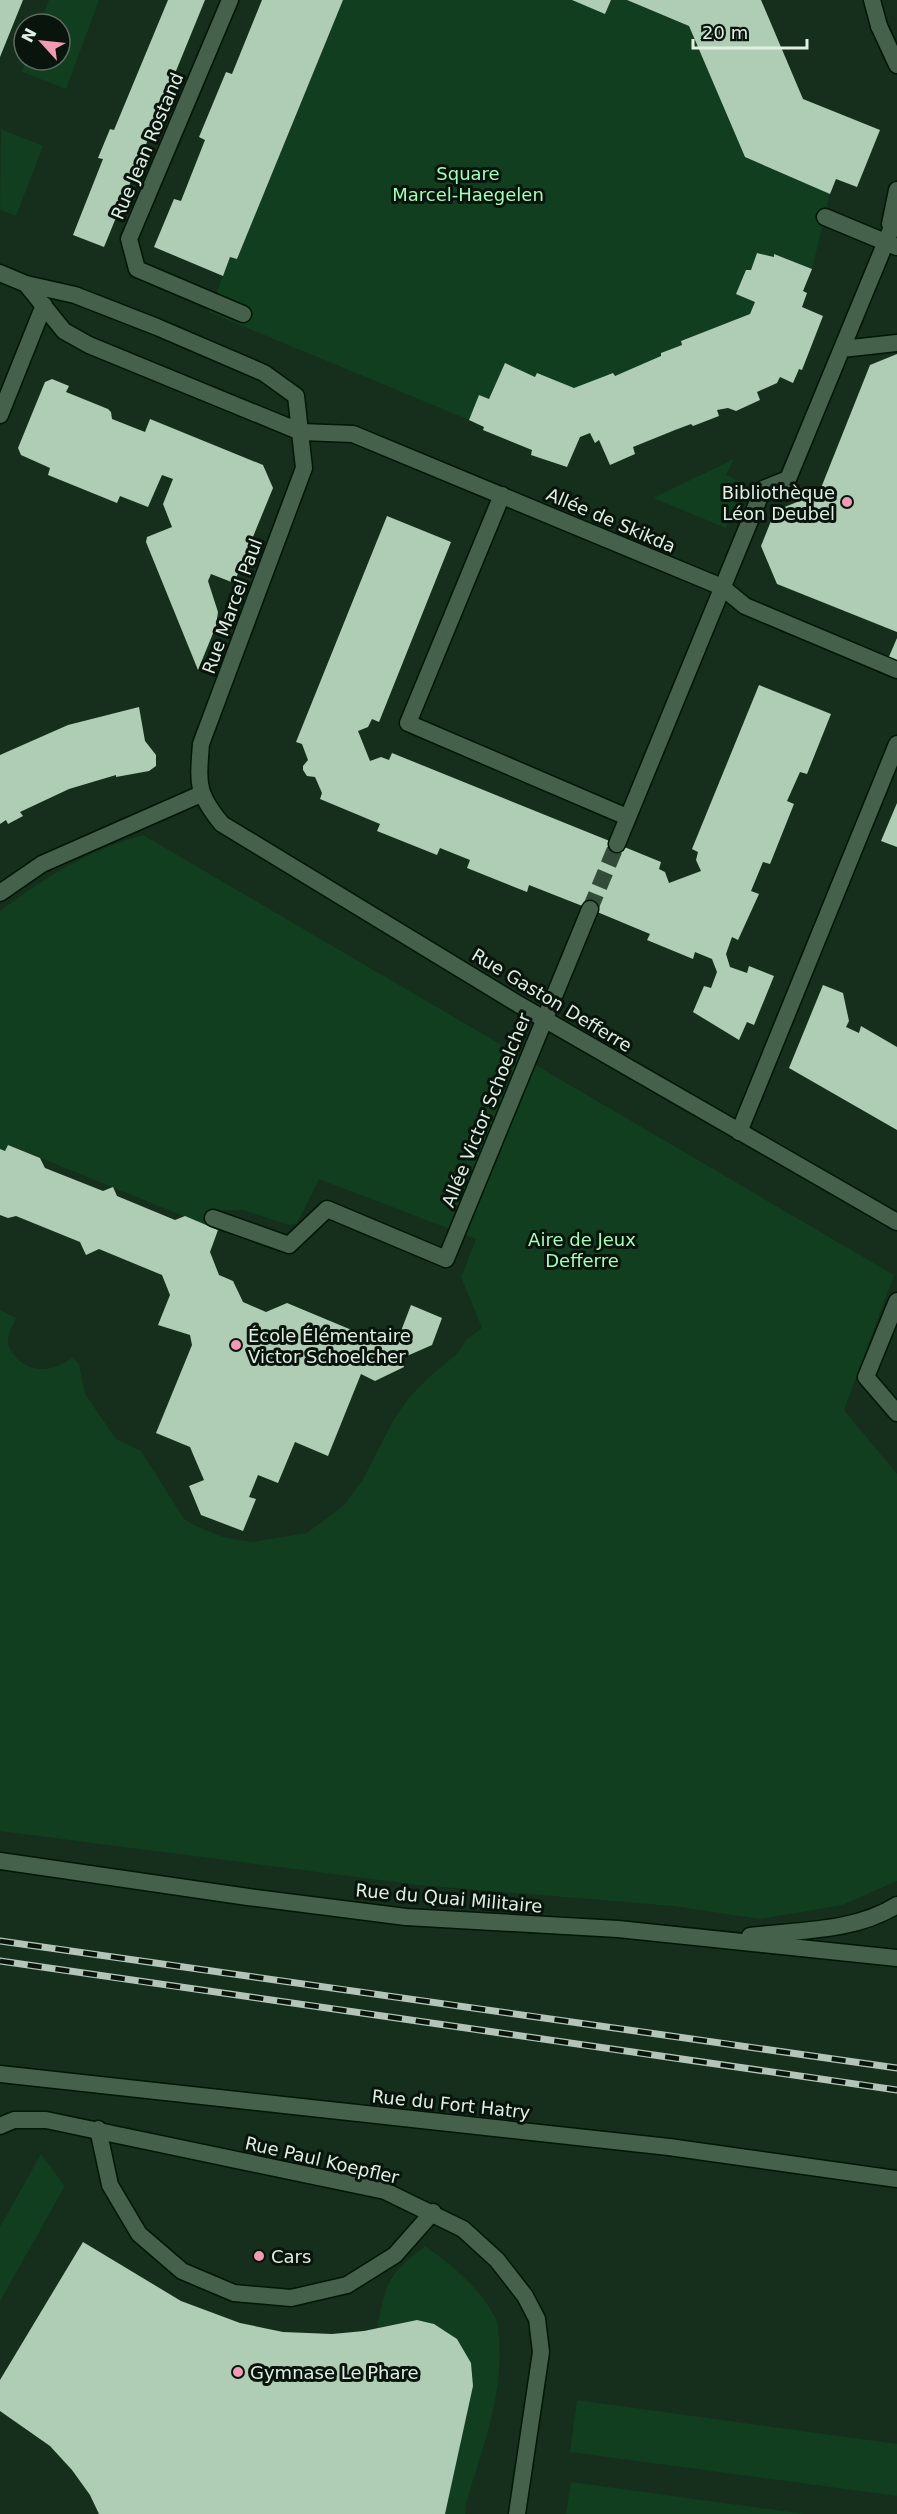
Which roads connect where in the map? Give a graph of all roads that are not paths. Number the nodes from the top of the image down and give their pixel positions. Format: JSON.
{"nodes":[{"id":1,"x":230,"y":0,"type":"edge"},
{"id":2,"x":872,"y":0,"type":"edge"},
{"id":3,"x":897,"y":65,"type":"edge"},
{"id":4,"x":897,"y":189,"type":"edge"},
{"id":5,"x":897,"y":215,"type":"edge"},
{"id":6,"x":825,"y":216,"type":"dead end"},
{"id":7,"x":891,"y":245,"type":"edge"},
{"id":8,"x":0,"y":273,"type":"edge"},
{"id":9,"x":26,"y":284,"type":"junction"},
{"id":10,"x":44,"y":305,"type":"junction"},
{"id":11,"x":243,"y":314,"type":"dead end"},
{"id":12,"x":897,"y":343,"type":"edge"},
{"id":13,"x":842,"y":349,"type":"junction"},
{"id":14,"x":0,"y":415,"type":"edge"},
{"id":15,"x":301,"y":432,"type":"junction"},
{"id":16,"x":502,"y":495,"type":"junction"},
{"id":17,"x":722,"y":587,"type":"junction"},
{"id":18,"x":897,"y":670,"type":"edge"},
{"id":19,"x":897,"y":744,"type":"edge"},
{"id":20,"x":201,"y":794,"type":"junction"},
{"id":21,"x":627,"y":818,"type":"junction"},
{"id":22,"x":616,"y":844,"type":"tunnel mouth"},
{"id":23,"x":0,"y":893,"type":"edge"},
{"id":24,"x":590,"y":909,"type":"tunnel mouth"},
{"id":25,"x":544,"y":1019,"type":"junction"},
{"id":26,"x":739,"y":1132,"type":"junction"},
{"id":27,"x":213,"y":1218,"type":"dead end"},
{"id":28,"x":897,"y":1222,"type":"edge"},
{"id":29,"x":897,"y":1301,"type":"edge"},
{"id":30,"x":897,"y":1413,"type":"edge"},
{"id":31,"x":0,"y":1861,"type":"edge"},
{"id":32,"x":897,"y":1905,"type":"edge"},
{"id":33,"x":719,"y":1939,"type":"junction"},
{"id":34,"x":897,"y":1958,"type":"edge"},
{"id":35,"x":0,"y":2074,"type":"edge"},
{"id":36,"x":0,"y":2126,"type":"edge"},
{"id":37,"x":98,"y":2129,"type":"junction"},
{"id":38,"x":897,"y":2179,"type":"edge"},
{"id":39,"x":433,"y":2212,"type":"junction"},
{"id":40,"x":517,"y":2514,"type":"edge"}],
"edges":[{"from":1,"to":11,"type":"street","name":"Rue Jean Rostand"},
{"from":2,"to":3,"type":"street"},
{"from":4,"to":7,"type":"street"},
{"from":5,"to":7,"type":"street"},
{"from":6,"to":7,"type":"street"},
{"from":7,"to":13,"type":"street"},
{"from":8,"to":9,"type":"street","name":"Rue Marcel Paul"},
{"from":9,"to":10,"type":"street","name":"Rue Marcel Paul"},
{"from":9,"to":15,"type":"street","name":"Rue Marcel Paul"},
{"from":10,"to":14,"type":"street"},
{"from":10,"to":15,"type":"street","name":"Rue Marcel Paul"},
{"from":12,"to":13,"type":"street"},
{"from":13,"to":17,"type":"street"},
{"from":15,"to":16,"type":"street","name":"Allée de Skikda"},
{"from":15,"to":20,"type":"street","name":"Rue Marcel Paul"},
{"from":16,"to":17,"type":"street","name":"Allée de Skikda"},
{"from":16,"to":21,"type":"street"},
{"from":17,"to":18,"type":"street","name":"Allée de Skikda"},
{"from":17,"to":21,"type":"street"},
{"from":19,"to":26,"type":"street"},
{"from":20,"to":23,"type":"street"},
{"from":20,"to":25,"type":"street","name":"Rue Gaston Defferre"},
{"from":21,"to":22,"type":"street"},
{"from":24,"to":25,"type":"street","name":"Allée Victor Schoelcher"},
{"from":25,"to":26,"type":"street","name":"Rue Gaston Defferre"},
{"from":25,"to":27,"type":"street","name":"Allée Victor Schoelcher"},
{"from":26,"to":28,"type":"street","name":"Rue Gaston Defferre"},
{"from":29,"to":30,"type":"street"},
{"from":31,"to":33,"type":"street","name":"Rue du Quai Militaire"},
{"from":32,"to":33,"type":"street"},
{"from":33,"to":34,"type":"street","name":"Rue du Quai Militaire"},
{"from":35,"to":38,"type":"street","name":"Rue du Fort Hatry"},
{"from":36,"to":37,"type":"street","name":"Rue Paul Koepfler"},
{"from":37,"to":39,"type":"street","name":"Rue Paul Koepfler"},
{"from":37,"to":39,"type":"street"},
{"from":39,"to":40,"type":"street","name":"Rue Paul Koepfler"}]}
